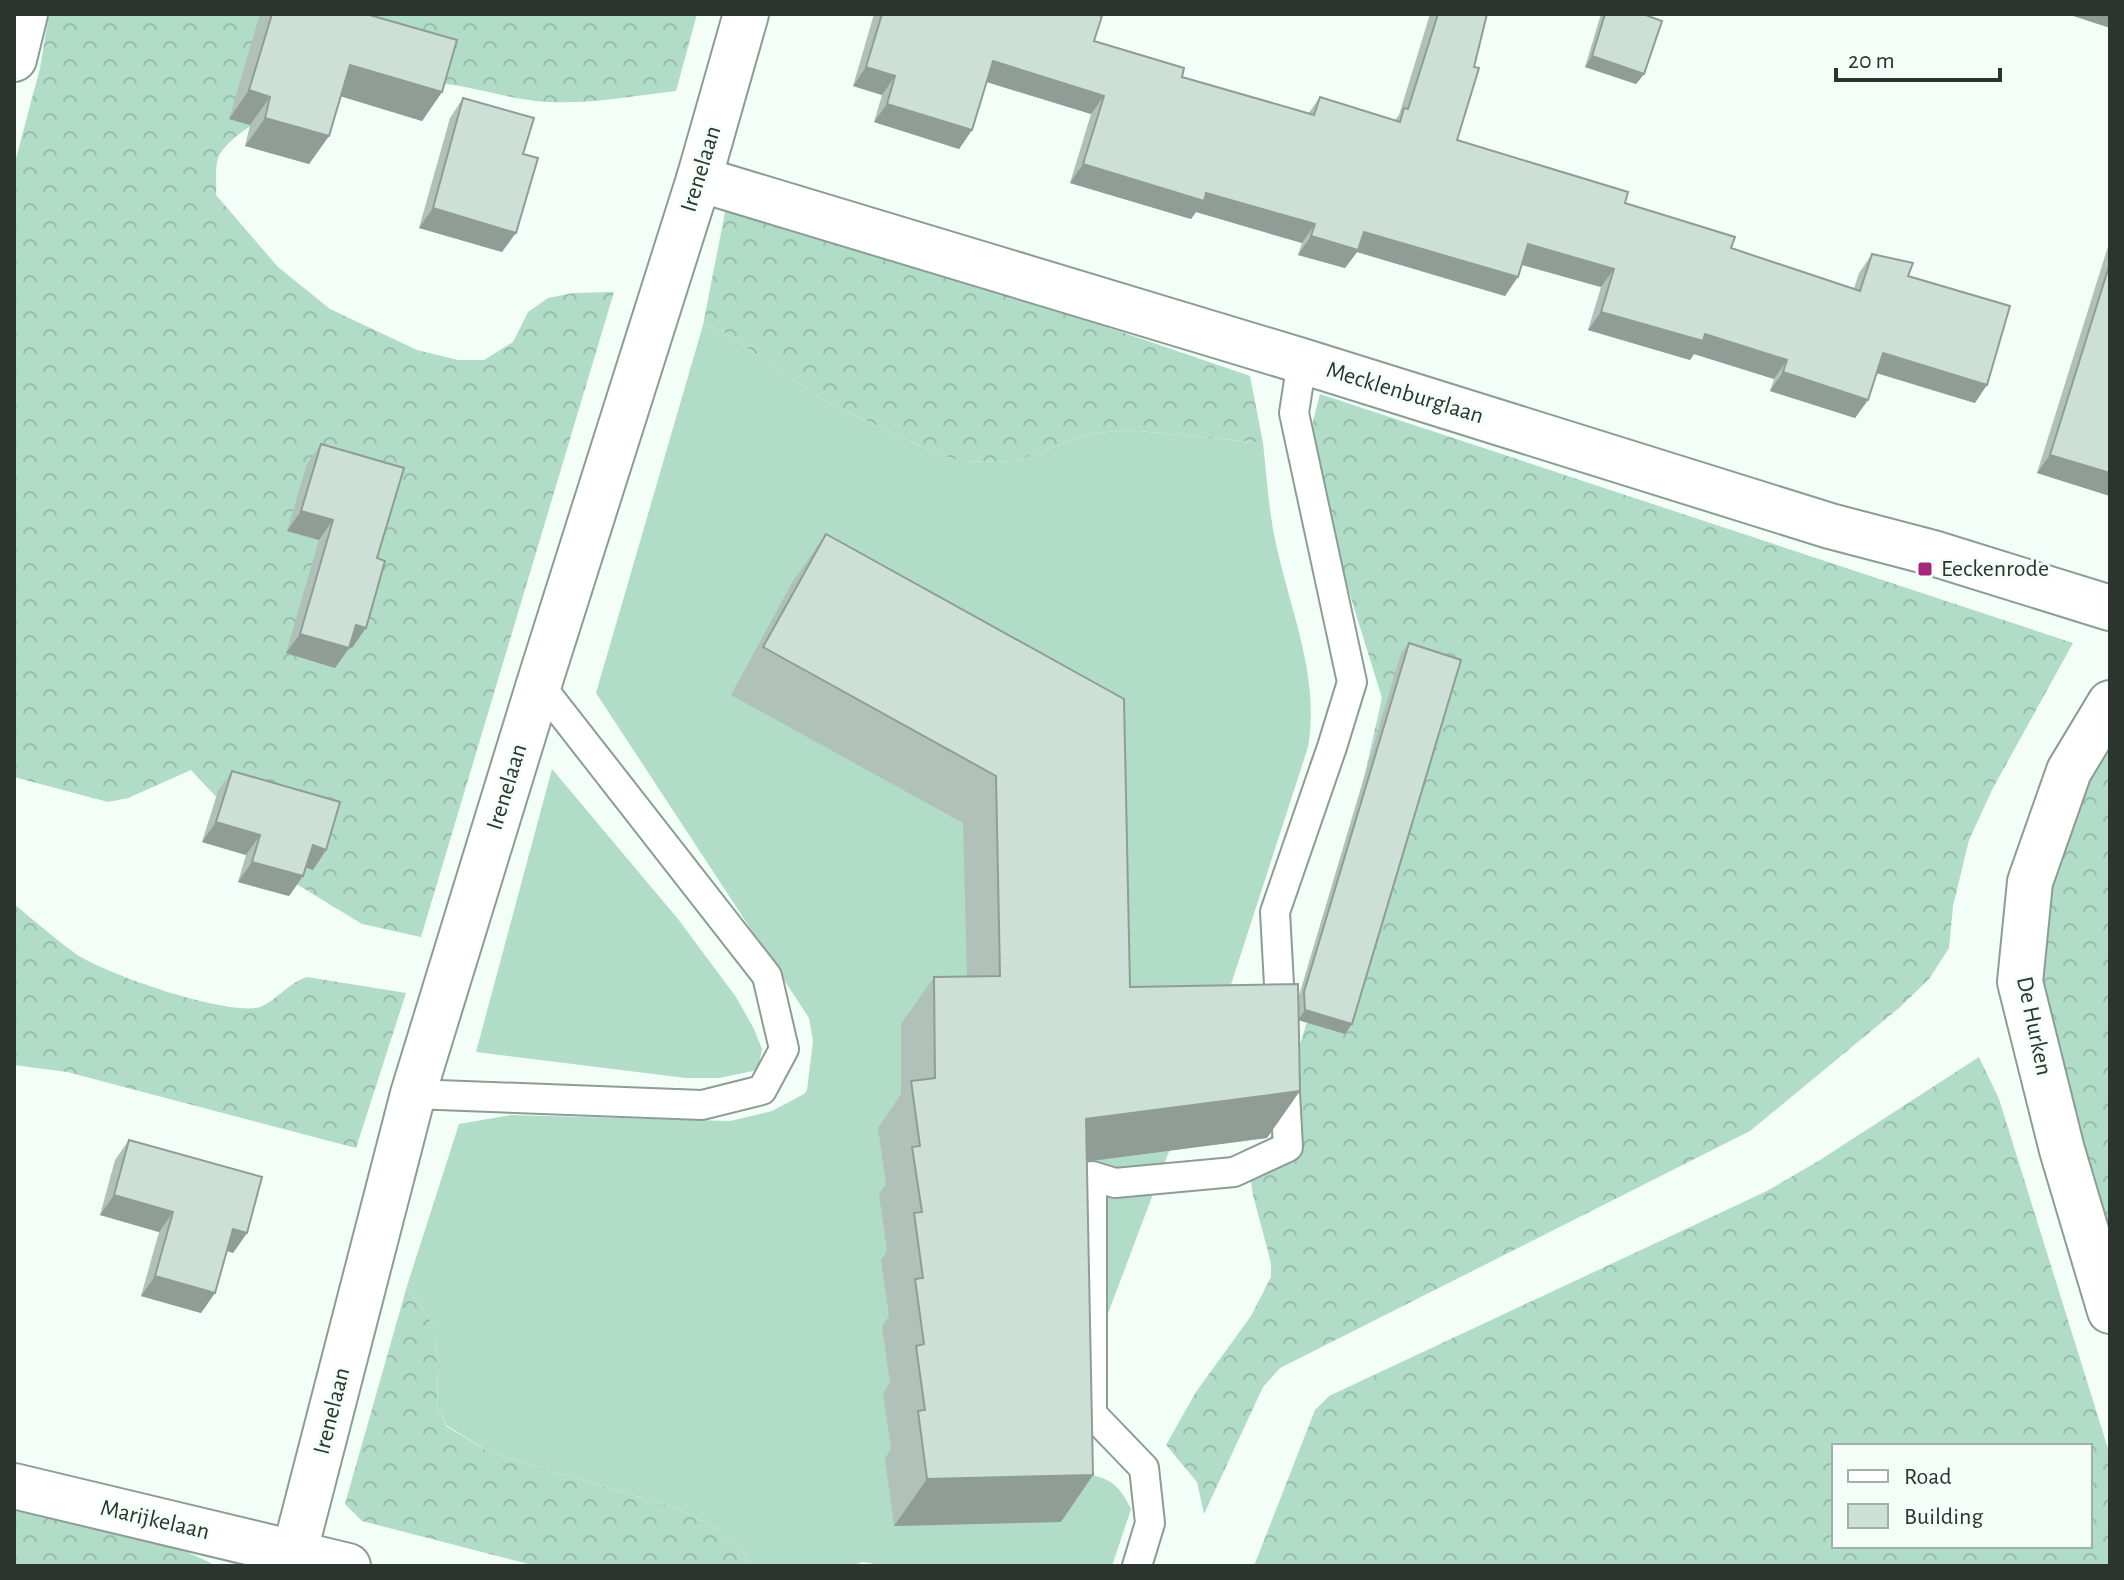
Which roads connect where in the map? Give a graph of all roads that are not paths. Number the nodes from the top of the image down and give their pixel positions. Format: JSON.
{"nodes":[{"id":1,"x":25,"y":14,"type":"edge"},
{"id":2,"x":746,"y":14,"type":"edge"},
{"id":3,"x":14,"y":59,"type":"edge"},
{"id":4,"x":699,"y":179,"type":"junction"},
{"id":5,"x":1302,"y":361,"type":"junction"},
{"id":6,"x":2110,"y":608,"type":"edge"},
{"id":7,"x":539,"y":684,"type":"junction"},
{"id":8,"x":2110,"y":703,"type":"edge"},
{"id":9,"x":413,"y":1094,"type":"junction"},
{"id":10,"x":2110,"y":1311,"type":"edge"},
{"id":11,"x":14,"y":1486,"type":"edge"},
{"id":12,"x":293,"y":1560,"type":"edge"},
{"id":13,"x":348,"y":1566,"type":"edge"},
{"id":14,"x":1137,"y":1566,"type":"edge"}],
"edges":[{"from":1,"to":3,"type":"street"},
{"from":2,"to":4,"type":"street","name":"Irenelaan"},
{"from":4,"to":5,"type":"street","name":"Mecklenburglaan"},
{"from":4,"to":7,"type":"street","name":"Irenelaan"},
{"from":5,"to":6,"type":"street","name":"Mecklenburglaan"},
{"from":5,"to":14,"type":"lane"},
{"from":7,"to":9,"type":"street","name":"Irenelaan"},
{"from":7,"to":9,"type":"lane"},
{"from":8,"to":10,"type":"street","name":"De Hurken"},
{"from":9,"to":12,"type":"street","name":"Irenelaan"},
{"from":11,"to":12,"type":"street","name":"Marijkelaan"},
{"from":12,"to":13,"type":"street","name":"Marijkelaan"}]}
